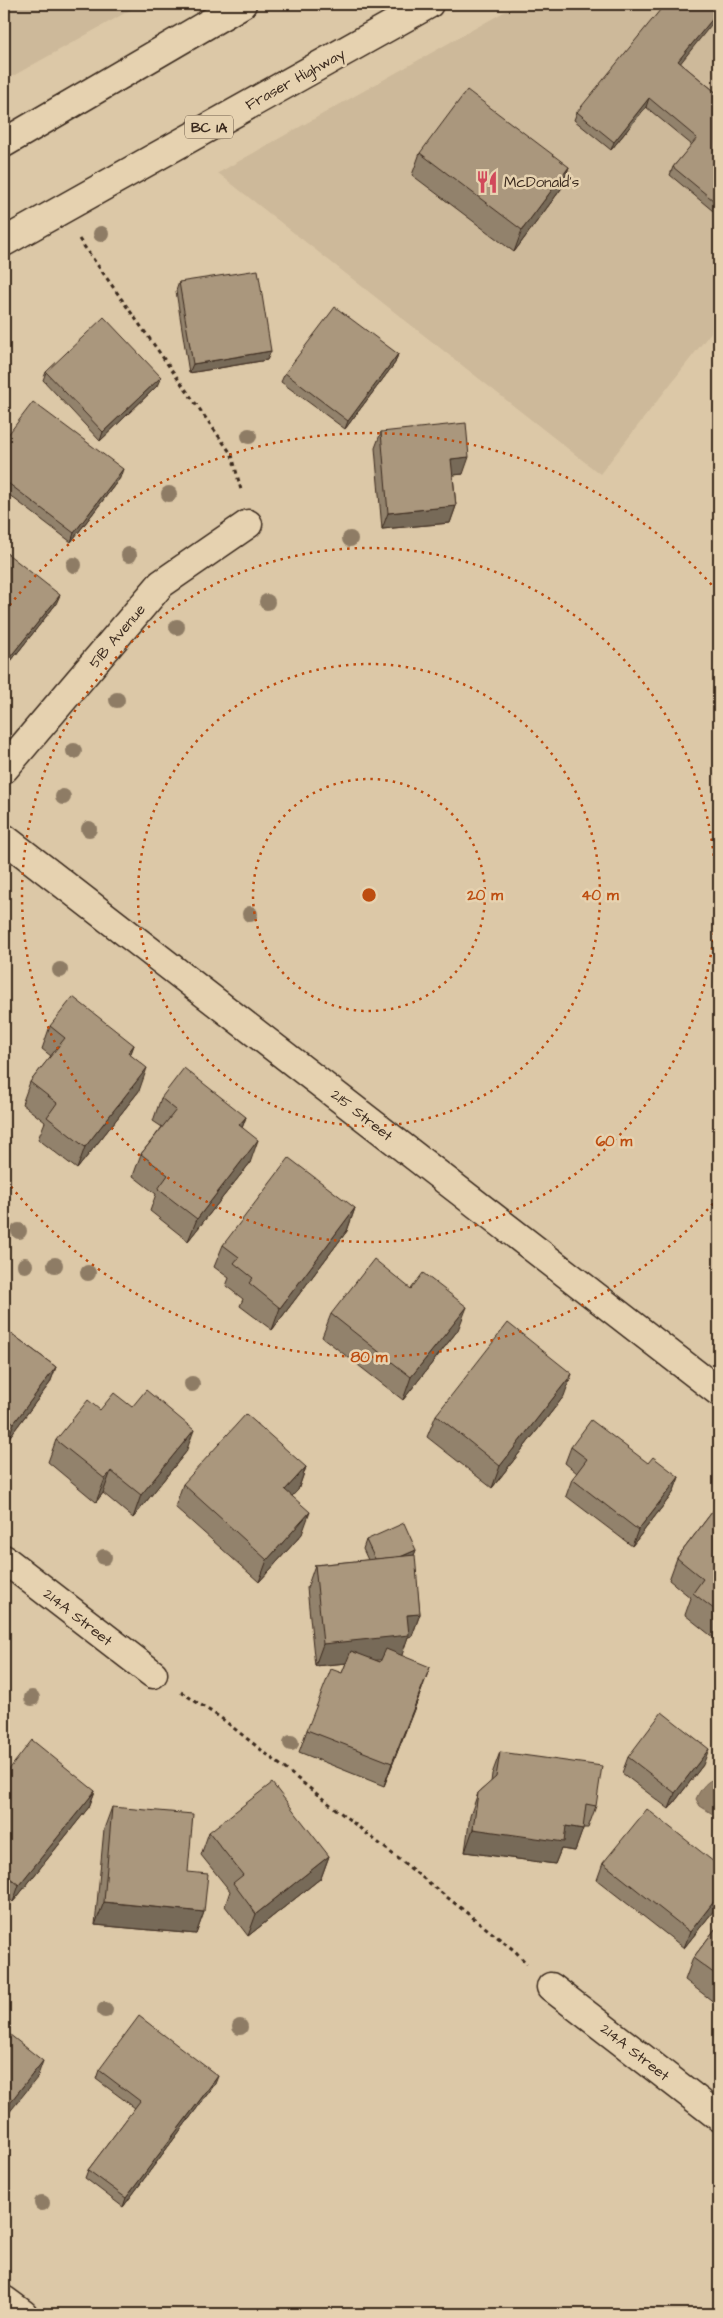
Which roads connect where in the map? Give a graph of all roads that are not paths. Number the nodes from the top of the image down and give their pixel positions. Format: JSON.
{"nodes":[{"id":1,"x":242,"y":4,"type":"edge"},
{"id":2,"x":429,"y":4,"type":"edge"},
{"id":3,"x":4,"y":143,"type":"edge"},
{"id":4,"x":4,"y":242,"type":"edge"},
{"id":5,"x":248,"y":524,"type":"road end"},
{"id":6,"x":4,"y":769,"type":"edge"},
{"id":7,"x":4,"y":838,"type":"edge"},
{"id":8,"x":719,"y":1392,"type":"edge"},
{"id":9,"x":4,"y":1559,"type":"edge"},
{"id":10,"x":152,"y":1674,"type":"road end"},
{"id":11,"x":551,"y":1987,"type":"road end"},
{"id":12,"x":719,"y":2117,"type":"edge"},
{"id":13,"x":4,"y":2300,"type":"edge"},
{"id":14,"x":23,"y":2314,"type":"edge"}],
"edges":[{"from":1,"to":3,"type":"street"},
{"from":2,"to":4,"type":"street","name":"Fraser Highway","number":"BC 1A"},
{"from":5,"to":6,"type":"street","name":"51B Avenue"},
{"from":7,"to":8,"type":"street","name":"215 Street"},
{"from":9,"to":10,"type":"street","name":"214A Street"},
{"from":11,"to":12,"type":"street","name":"214A Street"},
{"from":13,"to":14,"type":"street"}]}
